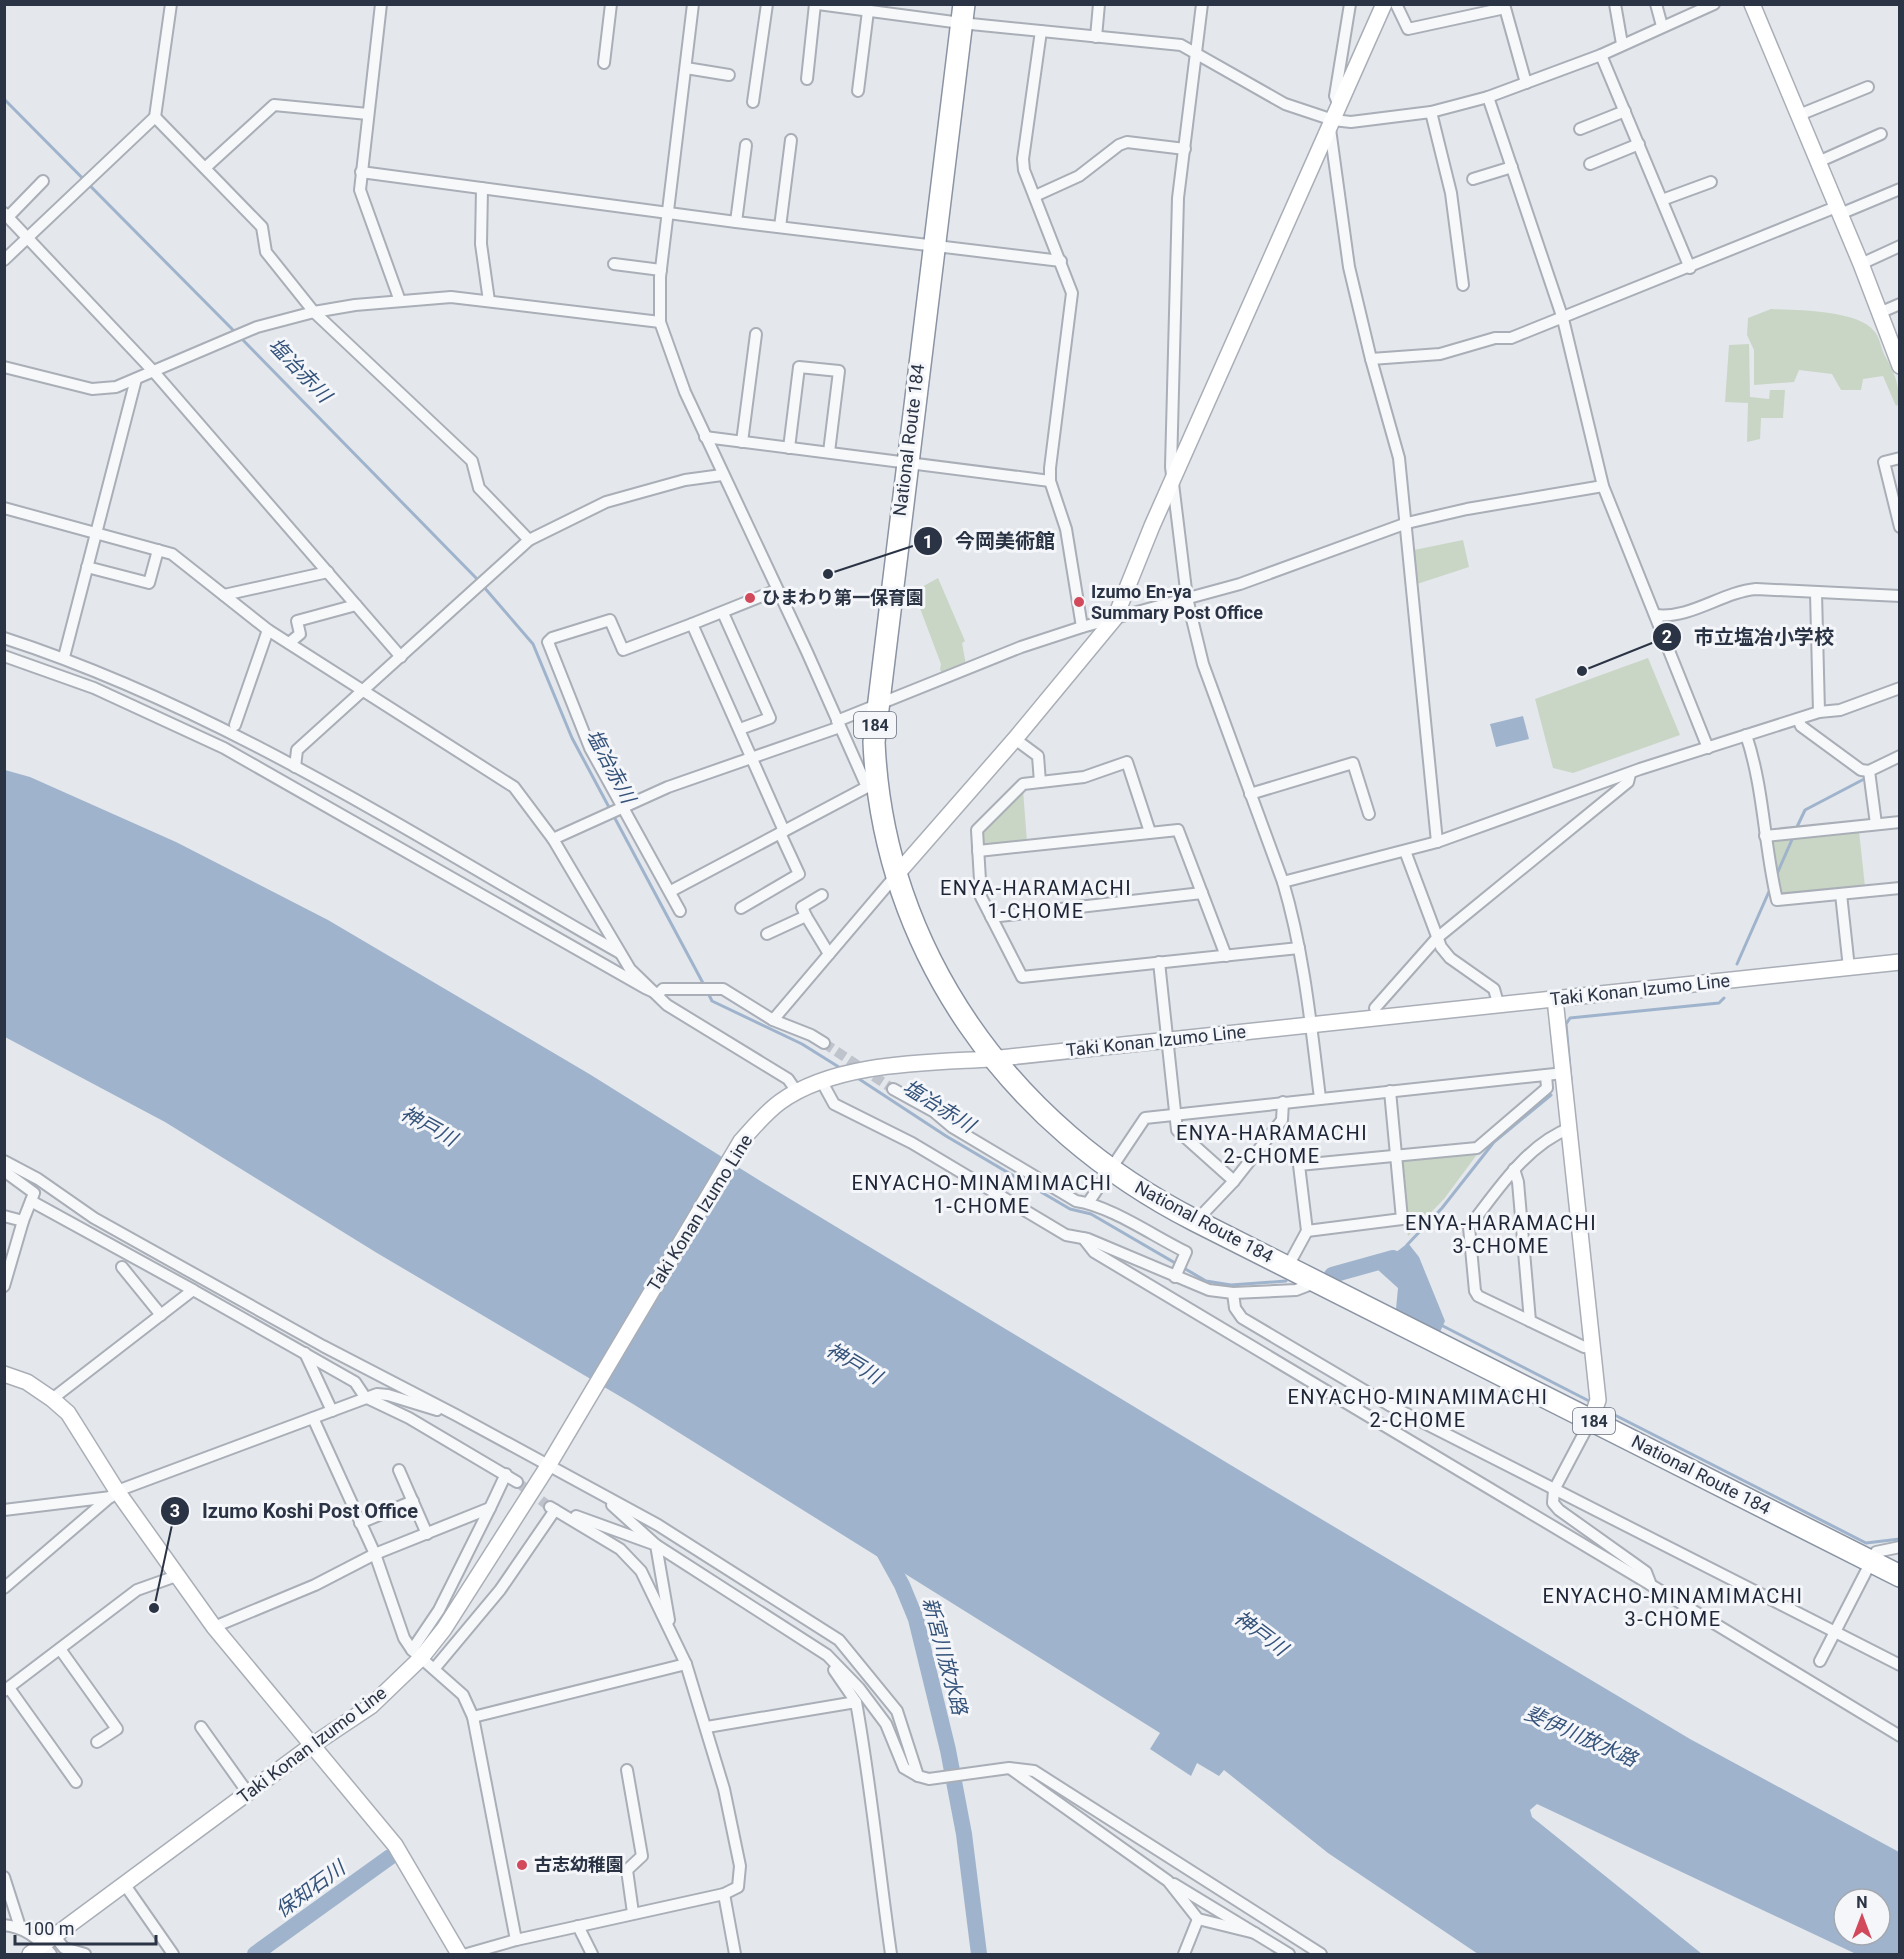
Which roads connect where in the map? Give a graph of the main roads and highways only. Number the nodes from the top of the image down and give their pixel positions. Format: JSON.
{"nodes":[{"id":1,"x":962,"y":14,"type":"edge"},
{"id":2,"x":1899,"y":1576,"type":"edge"}],
"edges":[{"from":1,"to":2,"type":"highway","name":"National Route 184","number":"184"}]}
